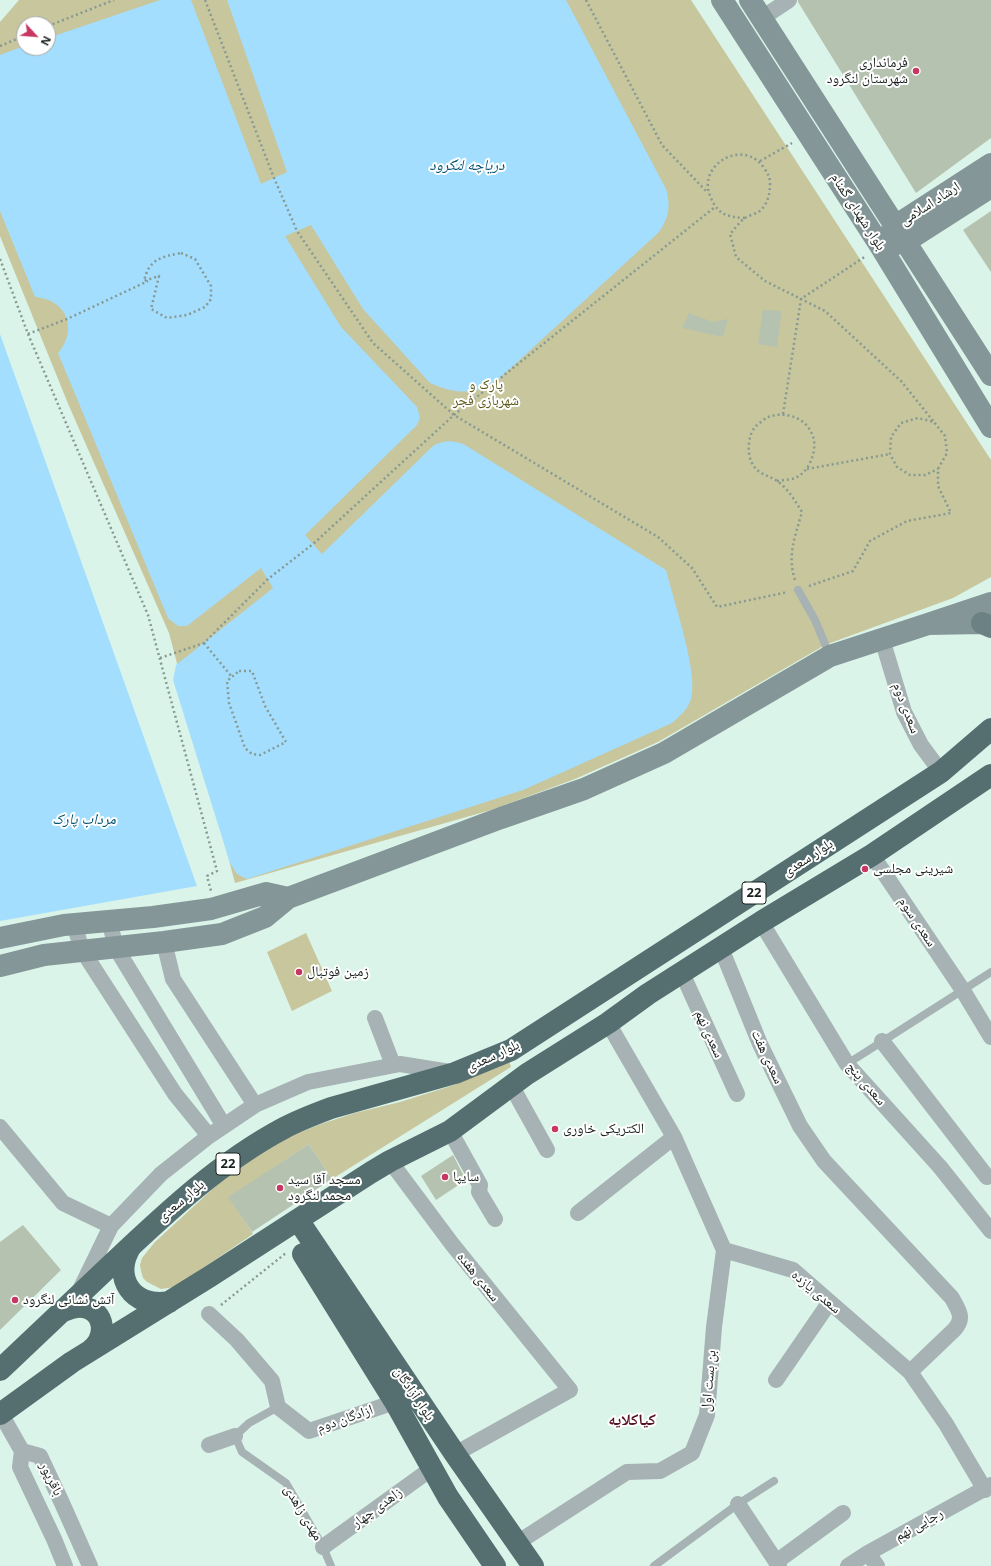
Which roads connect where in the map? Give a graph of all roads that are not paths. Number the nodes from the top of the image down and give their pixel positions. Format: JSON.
{"nodes":[{"id":1,"x":722,"y":0,"type":"edge"},
{"id":2,"x":750,"y":0,"type":"edge"},
{"id":3,"x":789,"y":0,"type":"edge"},
{"id":4,"x":762,"y":18,"type":"junction"},
{"id":5,"x":991,"y":164,"type":"edge"},
{"id":6,"x":991,"y":187,"type":"edge"},
{"id":7,"x":900,"y":234,"type":"junction"},
{"id":8,"x":881,"y":246,"type":"junction"},
{"id":9,"x":991,"y":376,"type":"edge"},
{"id":10,"x":991,"y":427,"type":"edge"},
{"id":11,"x":798,"y":590,"type":"road end"},
{"id":12,"x":989,"y":614,"type":"edge"},
{"id":13,"x":882,"y":639,"type":"junction"},
{"id":14,"x":830,"y":656,"type":"junction"},
{"id":15,"x":991,"y":729,"type":"edge"},
{"id":16,"x":941,"y":772,"type":"junction"},
{"id":17,"x":991,"y":775,"type":"edge"},
{"id":18,"x":872,"y":854,"type":"junction"},
{"id":19,"x":288,"y":898,"type":"junction"},
{"id":20,"x":109,"y":920,"type":"junction"},
{"id":21,"x":761,"y":922,"type":"junction"},
{"id":22,"x":74,"y":924,"type":"junction"},
{"id":23,"x":0,"y":938,"type":"edge"},
{"id":24,"x":164,"y":942,"type":"junction"},
{"id":25,"x":116,"y":948,"type":"junction"},
{"id":26,"x":721,"y":948,"type":"junction"},
{"id":27,"x":82,"y":950,"type":"junction"},
{"id":28,"x":0,"y":966,"type":"edge"},
{"id":29,"x":991,"y":972,"type":"edge"},
{"id":30,"x":682,"y":973,"type":"junction"},
{"id":31,"x":962,"y":989,"type":"junction"},
{"id":32,"x":375,"y":1018,"type":"dead end"},
{"id":33,"x":608,"y":1023,"type":"junction"},
{"id":34,"x":991,"y":1037,"type":"edge"},
{"id":35,"x":882,"y":1041,"type":"junction"},
{"id":36,"x":847,"y":1064,"type":"junction"},
{"id":37,"x":393,"y":1066,"type":"junction"},
{"id":38,"x":455,"y":1073,"type":"junction"},
{"id":39,"x":511,"y":1085,"type":"junction"},
{"id":40,"x":737,"y":1094,"type":"dead end"},
{"id":41,"x":256,"y":1105,"type":"junction"},
{"id":42,"x":224,"y":1126,"type":"junction"},
{"id":43,"x":0,"y":1127,"type":"edge"},
{"id":44,"x":450,"y":1131,"type":"junction"},
{"id":45,"x":209,"y":1136,"type":"junction"},
{"id":46,"x":674,"y":1137,"type":"junction"},
{"id":47,"x":547,"y":1150,"type":"dead end"},
{"id":48,"x":390,"y":1161,"type":"junction"},
{"id":49,"x":987,"y":1177,"type":"dead end"},
{"id":50,"x":578,"y":1213,"type":"dead end"},
{"id":51,"x":494,"y":1219,"type":"dead end"},
{"id":52,"x":111,"y":1226,"type":"junction"},
{"id":53,"x":294,"y":1230,"type":"junction"},
{"id":54,"x":991,"y":1231,"type":"edge"},
{"id":55,"x":130,"y":1246,"type":"junction"},
{"id":56,"x":724,"y":1250,"type":"junction"},
{"id":57,"x":169,"y":1302,"type":"junction"},
{"id":58,"x":829,"y":1303,"type":"junction"},
{"id":59,"x":69,"y":1305,"type":"junction"},
{"id":60,"x":209,"y":1314,"type":"road end"},
{"id":61,"x":91,"y":1350,"type":"junction"},
{"id":62,"x":0,"y":1370,"type":"edge"},
{"id":63,"x":910,"y":1372,"type":"junction"},
{"id":64,"x":776,"y":1380,"type":"dead end"},
{"id":65,"x":395,"y":1402,"type":"junction"},
{"id":66,"x":278,"y":1407,"type":"junction"},
{"id":67,"x":0,"y":1414,"type":"edge"},
{"id":68,"x":235,"y":1436,"type":"junction"},
{"id":69,"x":209,"y":1445,"type":"dead end"},
{"id":70,"x":22,"y":1452,"type":"junction"},
{"id":71,"x":455,"y":1454,"type":"junction"},
{"id":72,"x":431,"y":1469,"type":"junction"},
{"id":73,"x":774,"y":1481,"type":"dead end"},
{"id":74,"x":988,"y":1488,"type":"edge"},
{"id":75,"x":738,"y":1504,"type":"junction"},
{"id":76,"x":843,"y":1514,"type":"dead end"},
{"id":77,"x":517,"y":1543,"type":"junction"},
{"id":78,"x":323,"y":1547,"type":"junction"},
{"id":79,"x":873,"y":1560,"type":"edge"},
{"id":80,"x":777,"y":1564,"type":"edge"},
{"id":81,"x":65,"y":1566,"type":"edge"},
{"id":82,"x":90,"y":1566,"type":"edge"},
{"id":83,"x":331,"y":1566,"type":"edge"},
{"id":84,"x":496,"y":1566,"type":"edge"},
{"id":85,"x":533,"y":1566,"type":"edge"},
{"id":86,"x":654,"y":1566,"type":"edge"},
{"id":87,"x":848,"y":1566,"type":"edge"}],
"edges":[{"from":1,"to":8,"type":"street","name":"بلوار شهدای گمنام"},
{"from":2,"to":4,"type":"street","name":"بلوار شهدای گمنام"},
{"from":3,"to":4,"type":"street"},
{"from":4,"to":7,"type":"street","name":"بلوار شهدای گمنام"},
{"from":5,"to":7,"type":"street","name":"ارشاد اسلامی"},
{"from":6,"to":7,"type":"street","name":"ارشاد اسلامی"},
{"from":7,"to":8,"type":"street","name":"ارشاد اسلامی"},
{"from":7,"to":9,"type":"street","name":"بلوار شهدای گمنام"},
{"from":8,"to":10,"type":"street","name":"بلوار شهدای گمنام"},
{"from":11,"to":14,"type":"lane"},
{"from":12,"to":13,"type":"street"},
{"from":13,"to":14,"type":"street"},
{"from":13,"to":16,"type":"street","name":"سعدی دوم"},
{"from":14,"to":19,"type":"street"},
{"from":15,"to":16,"type":"highway","name":"بلوار سعدی","number":"22"},
{"from":16,"to":38,"type":"highway","name":"بلوار سعدی","number":"22"},
{"from":17,"to":18,"type":"highway","name":"بلوار سعدی","number":"22"},
{"from":18,"to":21,"type":"highway","name":"بلوار سعدی","number":"22"},
{"from":18,"to":31,"type":"street","name":"سعدی سوم"},
{"from":19,"to":20,"type":"street"},
{"from":19,"to":24,"type":"street"},
{"from":20,"to":22,"type":"street"},
{"from":20,"to":25,"type":"street"},
{"from":21,"to":26,"type":"highway","name":"بلوار سعدی","number":"22"},
{"from":21,"to":36,"type":"street","name":"سعدی پنج"},
{"from":22,"to":23,"type":"street"},
{"from":22,"to":27,"type":"street"},
{"from":24,"to":25,"type":"street"},
{"from":24,"to":41,"type":"street"},
{"from":25,"to":27,"type":"street"},
{"from":25,"to":42,"type":"street"},
{"from":26,"to":30,"type":"highway","name":"بلوار سعدی","number":"22"},
{"from":26,"to":63,"type":"street","name":"سعدی هفت"},
{"from":27,"to":28,"type":"street"},
{"from":27,"to":45,"type":"street"},
{"from":29,"to":31,"type":"lane"},
{"from":30,"to":33,"type":"highway","name":"بلوار سعدی","number":"22"},
{"from":30,"to":40,"type":"street","name":"سعدی نهم"},
{"from":31,"to":34,"type":"street","name":"سعدی سوم"},
{"from":31,"to":35,"type":"lane"},
{"from":32,"to":37,"type":"street"},
{"from":33,"to":39,"type":"highway","name":"بلوار سعدی","number":"22"},
{"from":33,"to":46,"type":"street"},
{"from":35,"to":36,"type":"lane"},
{"from":35,"to":49,"type":"street"},
{"from":36,"to":54,"type":"street","name":"سعدی پنج"},
{"from":37,"to":38,"type":"street"},
{"from":37,"to":41,"type":"street"},
{"from":38,"to":55,"type":"highway","name":"بلوار سعدی","number":"22"},
{"from":39,"to":44,"type":"highway","name":"بلوار سعدی","number":"22"},
{"from":39,"to":47,"type":"street"},
{"from":41,"to":42,"type":"street"},
{"from":42,"to":45,"type":"street"},
{"from":43,"to":52,"type":"street"},
{"from":44,"to":48,"type":"highway","name":"بلوار سعدی","number":"22"},
{"from":44,"to":51,"type":"street"},
{"from":45,"to":52,"type":"street"},
{"from":46,"to":50,"type":"street"},
{"from":46,"to":56,"type":"street"},
{"from":48,"to":53,"type":"highway","name":"بلوار سعدی","number":"22"},
{"from":48,"to":71,"type":"street","name":"سعدی هفده"},
{"from":52,"to":59,"type":"street"},
{"from":53,"to":57,"type":"highway","name":"بلوار سعدی","number":"22"},
{"from":53,"to":65,"type":"highway","name":"بلوار آزادگان"},
{"from":53,"to":71,"type":"highway","name":"بلوار آزادگان"},
{"from":55,"to":57,"type":"highway"},
{"from":55,"to":59,"type":"highway","name":"بلوار سعدی","number":"22"},
{"from":56,"to":58,"type":"street","name":"سعدی یازده"},
{"from":56,"to":77,"type":"street","name":"بن بست اول"},
{"from":57,"to":61,"type":"highway","name":"بلوار سعدی","number":"22"},
{"from":58,"to":63,"type":"street","name":"سعدی یازده"},
{"from":58,"to":64,"type":"street"},
{"from":59,"to":61,"type":"highway"},
{"from":59,"to":62,"type":"highway","name":"بلوار سعدی","number":"22"},
{"from":60,"to":66,"type":"street"},
{"from":61,"to":67,"type":"highway","name":"بلوار سعدی","number":"22"},
{"from":63,"to":74,"type":"street","name":"سعدی یازده"},
{"from":65,"to":66,"type":"street","name":"ازادگان دوم"},
{"from":65,"to":72,"type":"highway","name":"بلوار آزادگان"},
{"from":66,"to":68,"type":"lane"},
{"from":67,"to":70,"type":"street"},
{"from":68,"to":69,"type":"street"},
{"from":68,"to":78,"type":"lane","name":"مهدی زاهدی"},
{"from":70,"to":81,"type":"street","name":"باقرپور"},
{"from":70,"to":82,"type":"street","name":"باقرپور"},
{"from":71,"to":72,"type":"highway"},
{"from":71,"to":77,"type":"highway","name":"بلوار آزادگان"},
{"from":72,"to":78,"type":"street","name":"زاهدی چهار"},
{"from":72,"to":84,"type":"highway","name":"بلوار آزادگان"},
{"from":73,"to":75,"type":"lane"},
{"from":74,"to":79,"type":"street","name":"رجایی نهم"},
{"from":75,"to":80,"type":"street"},
{"from":75,"to":86,"type":"lane"},
{"from":76,"to":80,"type":"street"},
{"from":77,"to":85,"type":"highway","name":"بلوار آزادگان"},
{"from":78,"to":83,"type":"lane","name":"مهدی زاهدی"},
{"from":79,"to":87,"type":"street","name":"رجایی نهم"}]}
